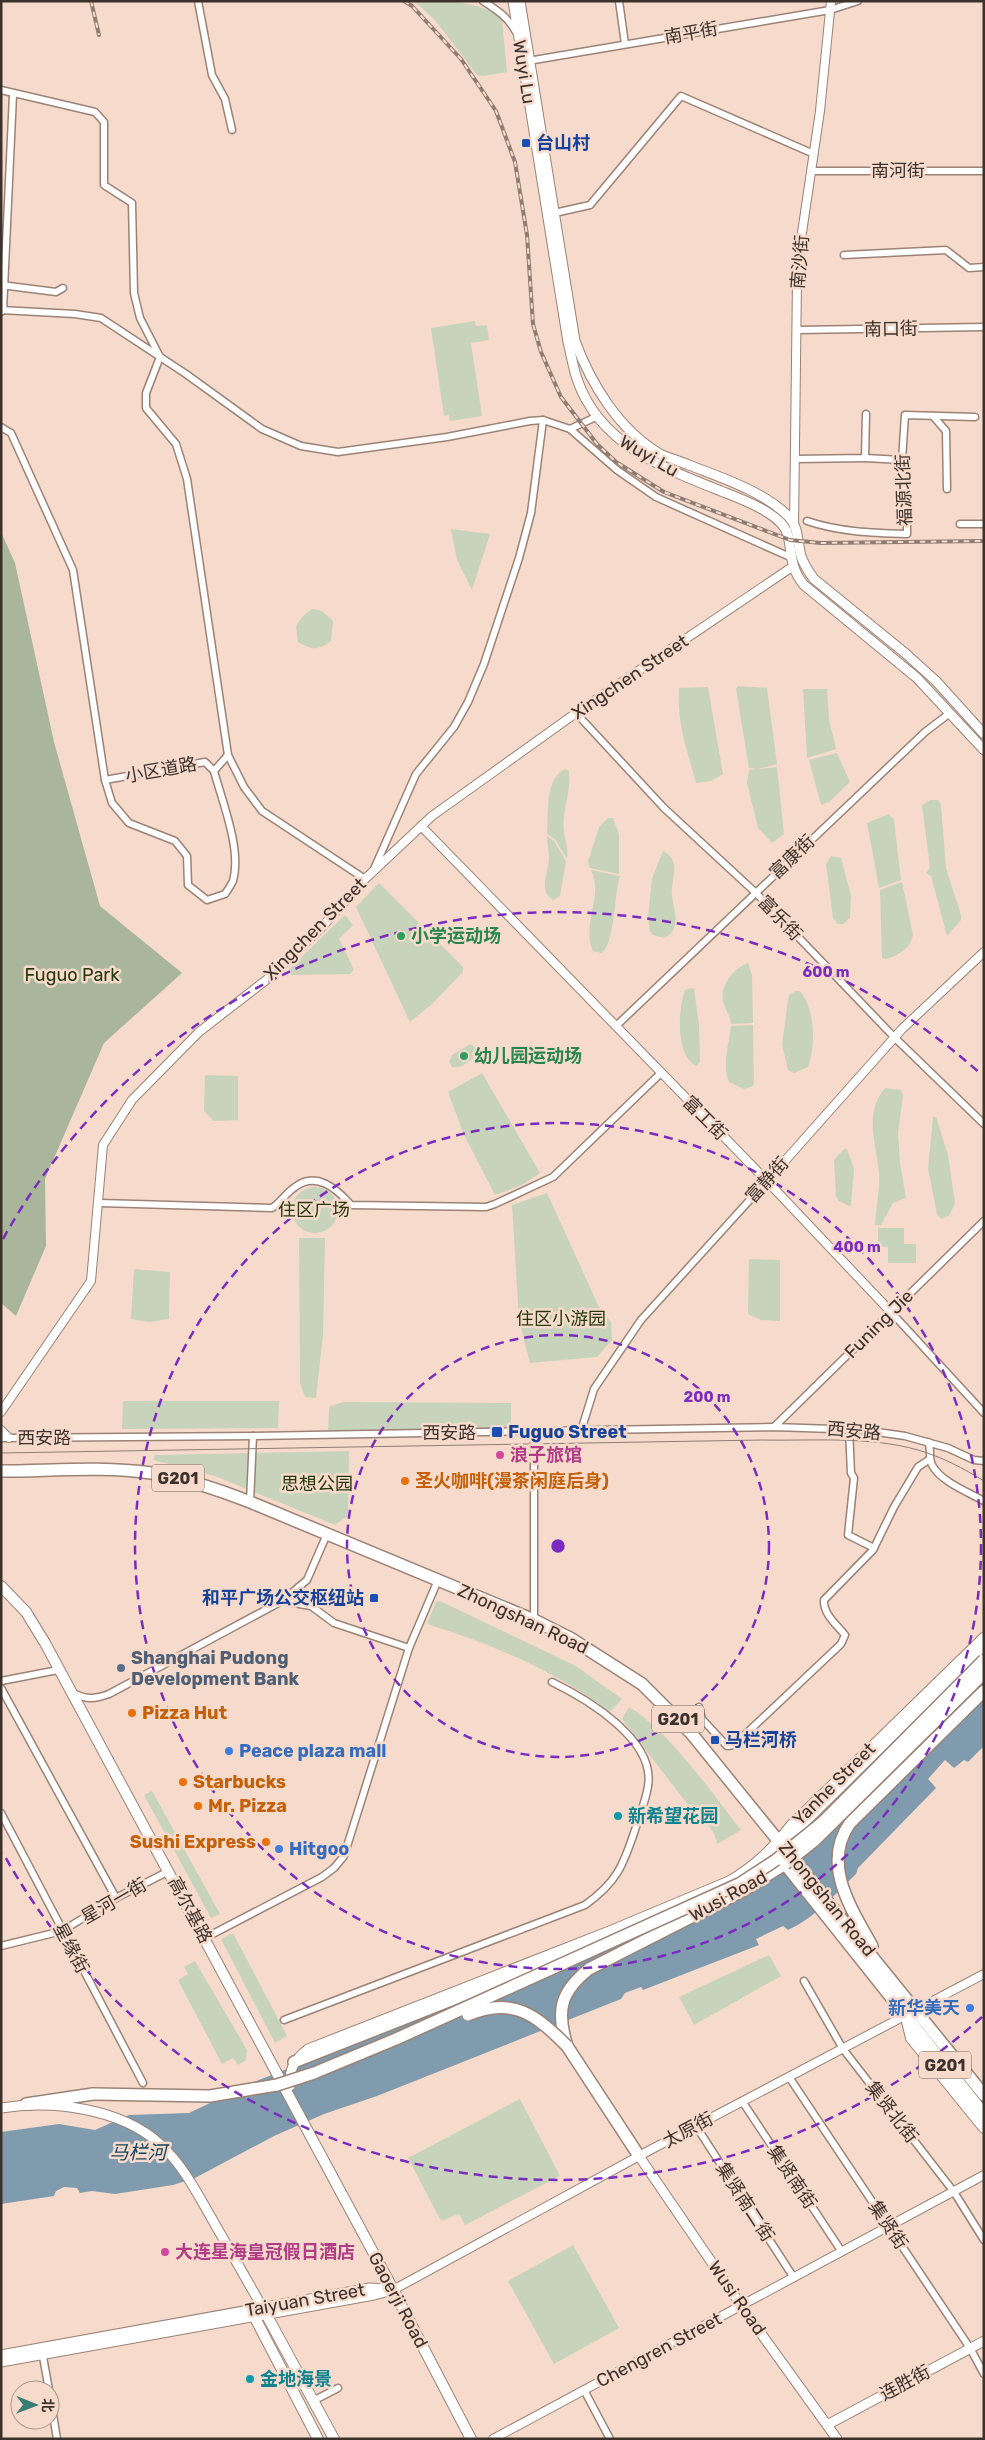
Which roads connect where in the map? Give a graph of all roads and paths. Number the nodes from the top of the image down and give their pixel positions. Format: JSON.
{"nodes":[{"id":1,"x":198,"y":1,"type":"edge"},
{"id":2,"x":483,"y":1,"type":"edge"},
{"id":3,"x":513,"y":1,"type":"edge"},
{"id":4,"x":520,"y":1,"type":"edge"},
{"id":5,"x":619,"y":1,"type":"edge"},
{"id":6,"x":858,"y":1,"type":"edge"},
{"id":7,"x":831,"y":5,"type":"edge"},
{"id":8,"x":519,"y":38,"type":"junction"},
{"id":9,"x":626,"y":44,"type":"junction"},
{"id":10,"x":526,"y":61,"type":"junction"},
{"id":11,"x":1,"y":90,"type":"edge"},
{"id":12,"x":13,"y":94,"type":"junction"},
{"id":13,"x":232,"y":130,"type":"dead end"},
{"id":14,"x":814,"y":154,"type":"junction"},
{"id":15,"x":812,"y":171,"type":"junction"},
{"id":16,"x":984,"y":171,"type":"edge"},
{"id":17,"x":551,"y":214,"type":"junction"},
{"id":18,"x":844,"y":255,"type":"dead end"},
{"id":19,"x":984,"y":267,"type":"edge"},
{"id":20,"x":3,"y":285,"type":"edge"},
{"id":21,"x":63,"y":288,"type":"dead end"},
{"id":22,"x":2,"y":311,"type":"edge"},
{"id":23,"x":984,"y":327,"type":"edge"},
{"id":24,"x":798,"y":330,"type":"junction"},
{"id":25,"x":160,"y":357,"type":"junction"},
{"id":26,"x":866,"y":414,"type":"dead end"},
{"id":27,"x":598,"y":416,"type":"junction"},
{"id":28,"x":934,"y":416,"type":"junction"},
{"id":29,"x":975,"y":417,"type":"dead end"},
{"id":30,"x":543,"y":420,"type":"junction"},
{"id":31,"x":1,"y":427,"type":"edge"},
{"id":32,"x":570,"y":429,"type":"junction"},
{"id":33,"x":865,"y":458,"type":"junction"},
{"id":34,"x":796,"y":459,"type":"junction"},
{"id":35,"x":902,"y":460,"type":"junction"},
{"id":36,"x":947,"y":489,"type":"dead end"},
{"id":37,"x":807,"y":521,"type":"dead end"},
{"id":38,"x":795,"y":524,"type":"junction"},
{"id":39,"x":960,"y":524,"type":"dead end"},
{"id":40,"x":984,"y":524,"type":"edge"},
{"id":41,"x":790,"y":540,"type":"junction"},
{"id":42,"x":790,"y":557,"type":"junction"},
{"id":43,"x":792,"y":567,"type":"junction"},
{"id":44,"x":576,"y":713,"type":"junction"},
{"id":45,"x":950,"y":713,"type":"junction"},
{"id":46,"x":984,"y":734,"type":"edge"},
{"id":47,"x":984,"y":750,"type":"edge"},
{"id":48,"x":228,"y":755,"type":"junction"},
{"id":49,"x":214,"y":771,"type":"junction"},
{"id":50,"x":105,"y":780,"type":"junction"},
{"id":51,"x":421,"y":826,"type":"junction"},
{"id":52,"x":373,"y":871,"type":"junction"},
{"id":53,"x":365,"y":879,"type":"junction"},
{"id":54,"x":756,"y":893,"type":"junction"},
{"id":55,"x":984,"y":952,"type":"edge"},
{"id":56,"x":616,"y":1026,"type":"junction"},
{"id":57,"x":894,"y":1037,"type":"junction"},
{"id":58,"x":661,"y":1073,"type":"junction"},
{"id":59,"x":984,"y":1124,"type":"edge"},
{"id":60,"x":767,"y":1181,"type":"junction"},
{"id":61,"x":100,"y":1204,"type":"junction"},
{"id":62,"x":984,"y":1221,"type":"edge"},
{"id":63,"x":891,"y":1312,"type":"junction"},
{"id":64,"x":1,"y":1412,"type":"edge"},
{"id":65,"x":984,"y":1413,"type":"edge"},
{"id":66,"x":774,"y":1427,"type":"junction"},
{"id":67,"x":1,"y":1430,"type":"edge"},
{"id":68,"x":849,"y":1430,"type":"junction"},
{"id":69,"x":581,"y":1431,"type":"junction"},
{"id":70,"x":534,"y":1432,"type":"junction"},
{"id":71,"x":253,"y":1436,"type":"junction"},
{"id":72,"x":5,"y":1438,"type":"edge"},
{"id":73,"x":928,"y":1442,"type":"junction"},
{"id":74,"x":930,"y":1459,"type":"junction"},
{"id":75,"x":984,"y":1461,"type":"edge"},
{"id":76,"x":5,"y":1472,"type":"edge"},
{"id":77,"x":984,"y":1501,"type":"edge"},
{"id":78,"x":250,"y":1502,"type":"junction"},
{"id":79,"x":327,"y":1534,"type":"junction"},
{"id":80,"x":874,"y":1548,"type":"junction"},
{"id":81,"x":438,"y":1580,"type":"junction"},
{"id":82,"x":1,"y":1586,"type":"edge"},
{"id":83,"x":282,"y":1601,"type":"junction"},
{"id":84,"x":534,"y":1620,"type":"junction"},
{"id":85,"x":984,"y":1637,"type":"edge"},
{"id":86,"x":984,"y":1646,"type":"edge"},
{"id":87,"x":409,"y":1648,"type":"junction"},
{"id":88,"x":984,"y":1660,"type":"edge"},
{"id":89,"x":58,"y":1670,"type":"junction"},
{"id":90,"x":984,"y":1673,"type":"edge"},
{"id":91,"x":1,"y":1681,"type":"edge"},
{"id":92,"x":552,"y":1682,"type":"dead end"},
{"id":93,"x":1,"y":1688,"type":"edge"},
{"id":94,"x":70,"y":1691,"type":"junction"},
{"id":95,"x":984,"y":1691,"type":"edge"},
{"id":96,"x":699,"y":1707,"type":"dead end"},
{"id":97,"x":1,"y":1813,"type":"edge"},
{"id":98,"x":776,"y":1844,"type":"junction"},
{"id":99,"x":169,"y":1871,"type":"junction"},
{"id":100,"x":116,"y":1898,"type":"junction"},
{"id":101,"x":830,"y":1912,"type":"junction"},
{"id":102,"x":677,"y":1914,"type":"junction"},
{"id":103,"x":62,"y":1931,"type":"junction"},
{"id":104,"x":205,"y":1938,"type":"junction"},
{"id":105,"x":1,"y":1946,"type":"edge"},
{"id":106,"x":984,"y":1974,"type":"edge"},
{"id":107,"x":889,"y":1976,"type":"junction"},
{"id":108,"x":804,"y":1981,"type":"dead end"},
{"id":109,"x":911,"y":2013,"type":"junction"},
{"id":110,"x":284,"y":2020,"type":"dead end"},
{"id":111,"x":567,"y":2046,"type":"junction"},
{"id":112,"x":843,"y":2049,"type":"junction"},
{"id":113,"x":294,"y":2062,"type":"junction"},
{"id":114,"x":789,"y":2076,"type":"junction"},
{"id":115,"x":143,"y":2083,"type":"dead end"},
{"id":116,"x":236,"y":2094,"type":"junction"},
{"id":117,"x":984,"y":2095,"type":"edge"},
{"id":118,"x":291,"y":2099,"type":"junction"},
{"id":119,"x":742,"y":2101,"type":"junction"},
{"id":120,"x":26,"y":2104,"type":"junction"},
{"id":121,"x":1,"y":2108,"type":"edge"},
{"id":122,"x":984,"y":2114,"type":"edge"},
{"id":123,"x":696,"y":2126,"type":"junction"},
{"id":124,"x":984,"y":2128,"type":"edge"},
{"id":125,"x":310,"y":2135,"type":"joint"},
{"id":126,"x":639,"y":2156,"type":"junction"},
{"id":127,"x":984,"y":2176,"type":"edge"},
{"id":128,"x":954,"y":2192,"type":"junction"},
{"id":129,"x":889,"y":2227,"type":"junction"},
{"id":130,"x":984,"y":2240,"type":"edge"},
{"id":131,"x":842,"y":2252,"type":"junction"},
{"id":132,"x":794,"y":2278,"type":"junction"},
{"id":133,"x":393,"y":2290,"type":"junction"},
{"id":134,"x":742,"y":2306,"type":"junction"},
{"id":135,"x":264,"y":2311,"type":"junction"},
{"id":136,"x":254,"y":2316,"type":"junction"},
{"id":137,"x":984,"y":2341,"type":"edge"},
{"id":138,"x":970,"y":2348,"type":"junction"},
{"id":139,"x":42,"y":2351,"type":"junction"},
{"id":140,"x":1,"y":2355,"type":"edge"},
{"id":141,"x":1,"y":2362,"type":"edge"},
{"id":142,"x":984,"y":2374,"type":"edge"},
{"id":143,"x":47,"y":2380,"type":"edge"},
{"id":144,"x":338,"y":2388,"type":"dead end"},
{"id":145,"x":584,"y":2390,"type":"junction"},
{"id":146,"x":313,"y":2401,"type":"junction"},
{"id":147,"x":827,"y":2424,"type":"junction"},
{"id":148,"x":318,"y":2439,"type":"edge"},
{"id":149,"x":334,"y":2439,"type":"edge"},
{"id":150,"x":471,"y":2439,"type":"edge"},
{"id":151,"x":493,"y":2439,"type":"edge"},
{"id":152,"x":610,"y":2439,"type":"edge"},
{"id":153,"x":836,"y":2439,"type":"edge"}],
"edges":[{"from":1,"to":13,"type":"street"},
{"from":2,"to":8,"type":"street"},
{"from":3,"to":8,"type":"main road","name":"Wuyi Lu"},
{"from":4,"to":10,"type":"main road","name":"Wuyi Lu"},
{"from":5,"to":9,"type":"street"},
{"from":6,"to":7,"type":"street","name":"南平街"},
{"from":7,"to":9,"type":"street","name":"南平街"},
{"from":7,"to":14,"type":"street","name":"南沙街"},
{"from":8,"to":10,"type":"main road","name":"Wuyi Lu"},
{"from":9,"to":10,"type":"street","name":"南平街"},
{"from":10,"to":17,"type":"main road","name":"Wuyi Lu"},
{"from":11,"to":12,"type":"street"},
{"from":12,"to":20,"type":"street"},
{"from":12,"to":25,"type":"street"},
{"from":14,"to":15,"type":"street","name":"南沙街"},
{"from":14,"to":17,"type":"street"},
{"from":15,"to":16,"type":"street","name":"南河街"},
{"from":15,"to":24,"type":"street","name":"南沙街"},
{"from":17,"to":27,"type":"main road","name":"Wuyi Lu"},
{"from":17,"to":38,"type":"main road","name":"Wuyi Lu"},
{"from":18,"to":19,"type":"street"},
{"from":20,"to":21,"type":"street"},
{"from":20,"to":22,"type":"street"},
{"from":22,"to":25,"type":"street"},
{"from":23,"to":24,"type":"street","name":"南口街"},
{"from":24,"to":34,"type":"street","name":"南沙街"},
{"from":25,"to":30,"type":"street"},
{"from":25,"to":48,"type":"street"},
{"from":26,"to":33,"type":"street"},
{"from":27,"to":32,"type":"street"},
{"from":27,"to":41,"type":"main road","name":"Wuyi Lu"},
{"from":28,"to":29,"type":"street","name":"福源北街"},
{"from":28,"to":35,"type":"street","name":"福源北街"},
{"from":28,"to":36,"type":"street"},
{"from":30,"to":32,"type":"street"},
{"from":30,"to":52,"type":"street"},
{"from":31,"to":50,"type":"street"},
{"from":32,"to":42,"type":"street"},
{"from":33,"to":34,"type":"street"},
{"from":33,"to":35,"type":"street"},
{"from":34,"to":38,"type":"street","name":"南沙街"},
{"from":35,"to":37,"type":"street","name":"福源北街"},
{"from":38,"to":41,"type":"street","name":"南沙街"},
{"from":38,"to":46,"type":"main road"},
{"from":39,"to":40,"type":"street"},
{"from":41,"to":42,"type":"main road"},
{"from":42,"to":43,"type":"main road"},
{"from":43,"to":44,"type":"street","name":"Xingchen Street"},
{"from":43,"to":45,"type":"main road"},
{"from":44,"to":51,"type":"street","name":"Xingchen Street"},
{"from":44,"to":54,"type":"street","name":"富乐街"},
{"from":45,"to":47,"type":"main road"},
{"from":45,"to":54,"type":"street","name":"富康街"},
{"from":48,"to":49,"type":"street"},
{"from":48,"to":53,"type":"street"},
{"from":49,"to":50,"type":"street","name":"小区道路"},
{"from":49,"to":50,"type":"street"},
{"from":51,"to":52,"type":"street","name":"Xingchen Street"},
{"from":51,"to":56,"type":"street","name":"富工街"},
{"from":52,"to":53,"type":"street","name":"Xingchen Street"},
{"from":53,"to":61,"type":"street","name":"Xingchen Street"},
{"from":54,"to":56,"type":"street","name":"富康街"},
{"from":54,"to":57,"type":"street","name":"富乐街"},
{"from":55,"to":57,"type":"street","name":"富静街"},
{"from":56,"to":58,"type":"street","name":"富工街"},
{"from":57,"to":59,"type":"street","name":"富乐街"},
{"from":57,"to":60,"type":"street","name":"富静街"},
{"from":58,"to":60,"type":"street","name":"富工街"},
{"from":58,"to":61,"type":"street"},
{"from":60,"to":63,"type":"street","name":"富工街"},
{"from":60,"to":69,"type":"street","name":"富静街"},
{"from":61,"to":64,"type":"street","name":"Xingchen Street"},
{"from":62,"to":63,"type":"street","name":"Funing Jie"},
{"from":63,"to":65,"type":"street","name":"富工街"},
{"from":63,"to":66,"type":"street","name":"Funing Jie"},
{"from":66,"to":68,"type":"street","name":"西安路"},
{"from":66,"to":69,"type":"street","name":"西安路"},
{"from":67,"to":72,"type":"street"},
{"from":68,"to":73,"type":"street","name":"西安路"},
{"from":68,"to":80,"type":"street"},
{"from":69,"to":70,"type":"street","name":"西安路"},
{"from":70,"to":71,"type":"street","name":"西安路"},
{"from":70,"to":84,"type":"street"},
{"from":71,"to":72,"type":"street","name":"西安路"},
{"from":71,"to":78,"type":"street"},
{"from":73,"to":74,"type":"street"},
{"from":73,"to":75,"type":"street","name":"西安路"},
{"from":74,"to":77,"type":"street"},
{"from":74,"to":80,"type":"street"},
{"from":76,"to":78,"type":"highway","name":"Zhongshan Road","number":"G201"},
{"from":78,"to":79,"type":"highway","name":"Zhongshan Road","number":"G201"},
{"from":79,"to":81,"type":"highway","name":"Zhongshan Road","number":"G201"},
{"from":79,"to":83,"type":"street"},
{"from":80,"to":96,"type":"street"},
{"from":81,"to":84,"type":"highway","name":"Zhongshan Road","number":"G201"},
{"from":81,"to":87,"type":"street"},
{"from":82,"to":89,"type":"main road","name":"高尔基路"},
{"from":83,"to":87,"type":"street"},
{"from":83,"to":94,"type":"street"},
{"from":84,"to":98,"type":"highway","name":"Zhongshan Road","number":"G201"},
{"from":85,"to":98,"type":"main road","name":"Yanhe Street"},
{"from":86,"to":98,"type":"main road","name":"Yanhe Street"},
{"from":87,"to":104,"type":"street"},
{"from":88,"to":102,"type":"highway","bridge":true},
{"from":89,"to":91,"type":"street"},
{"from":89,"to":94,"type":"main road","name":"高尔基路"},
{"from":90,"to":111,"type":"highway","name":"Wusi Road","bridge":true},
{"from":92,"to":110,"type":"street"},
{"from":93,"to":100,"type":"street"},
{"from":94,"to":99,"type":"main road","name":"高尔基路"},
{"from":95,"to":107,"type":"highway"},
{"from":97,"to":103,"type":"street","name":"星缘街"},
{"from":98,"to":101,"type":"highway","name":"Zhongshan Road","number":"G201"},
{"from":98,"to":113,"type":"main road"},
{"from":99,"to":100,"type":"street","name":"星河一街"},
{"from":99,"to":104,"type":"main road","name":"高尔基路"},
{"from":100,"to":103,"type":"street","name":"星河一街"},
{"from":101,"to":107,"type":"highway","name":"Zhongshan Road","number":"G201"},
{"from":101,"to":109,"type":"highway","name":"Zhongshan Road","number":"G201"},
{"from":102,"to":113,"type":"highway","bridge":true},
{"from":102,"to":116,"type":"highway","bridge":true},
{"from":103,"to":105,"type":"street","name":"星河一街"},
{"from":103,"to":115,"type":"street","name":"星缘街"},
{"from":104,"to":118,"type":"main road","name":"高尔基路"},
{"from":106,"to":109,"type":"street","name":"太原街"},
{"from":107,"to":109,"type":"highway","name":"Zhongshan Road","number":"G201"},
{"from":108,"to":112,"type":"street","name":"集贤北街"},
{"from":109,"to":112,"type":"street","name":"太原街"},
{"from":109,"to":117,"type":"highway","name":"Zhongshan Road","number":"G201"},
{"from":109,"to":122,"type":"highway","name":"Zhongshan Road","number":"G201"},
{"from":109,"to":124,"type":"main road"},
{"from":111,"to":116,"type":"highway","bridge":true},
{"from":111,"to":126,"type":"highway"},
{"from":112,"to":114,"type":"street","name":"太原街"},
{"from":112,"to":128,"type":"street","name":"集贤北街"},
{"from":113,"to":118,"type":"main road"},
{"from":114,"to":119,"type":"street","name":"太原街"},
{"from":114,"to":129,"type":"street","name":"集贤街"},
{"from":116,"to":120,"type":"highway","bridge":true},
{"from":118,"to":125,"type":"main road","name":"高尔基路"},
{"from":119,"to":123,"type":"street","name":"太原街"},
{"from":119,"to":131,"type":"street","name":"集贤南街"},
{"from":120,"to":121,"type":"main road"},
{"from":120,"to":135,"type":"main road"},
{"from":123,"to":126,"type":"street","name":"太原街"},
{"from":123,"to":132,"type":"street","name":"集贤南二街"},
{"from":125,"to":133,"type":"main road","name":"Gaoerji Road"},
{"from":126,"to":133,"type":"street","name":"太原街"},
{"from":126,"to":134,"type":"main road","name":"Wusi Road"},
{"from":127,"to":128,"type":"street","name":"Chengren Street"},
{"from":128,"to":129,"type":"street","name":"Chengren Street"},
{"from":128,"to":130,"type":"street","name":"集贤北街"},
{"from":129,"to":131,"type":"street","name":"Chengren Street"},
{"from":129,"to":138,"type":"street","name":"集贤街"},
{"from":131,"to":132,"type":"street","name":"Chengren Street"},
{"from":132,"to":134,"type":"street","name":"Chengren Street"},
{"from":133,"to":135,"type":"main road","name":"Taiyuan Street"},
{"from":133,"to":150,"type":"main road","name":"Gaoerji Road"},
{"from":134,"to":145,"type":"street","name":"Chengren Street"},
{"from":134,"to":147,"type":"main road","name":"Wusi Road"},
{"from":135,"to":136,"type":"main road"},
{"from":135,"to":139,"type":"main road","name":"Taiyuan Street"},
{"from":135,"to":146,"type":"main road"},
{"from":136,"to":139,"type":"main road","name":"Taiyuan Street"},
{"from":136,"to":148,"type":"main road"},
{"from":137,"to":138,"type":"main road","name":"连胜街"},
{"from":138,"to":142,"type":"street","name":"集贤街"},
{"from":138,"to":147,"type":"main road","name":"连胜街"},
{"from":139,"to":140,"type":"main road","name":"Taiyuan Street"},
{"from":139,"to":141,"type":"main road","name":"Taiyuan Street"},
{"from":139,"to":143,"type":"street"},
{"from":144,"to":146,"type":"street"},
{"from":145,"to":151,"type":"street","name":"Chengren Street"},
{"from":145,"to":152,"type":"street"},
{"from":146,"to":149,"type":"main road"},
{"from":147,"to":153,"type":"main road","name":"Wusi Road"}]}
